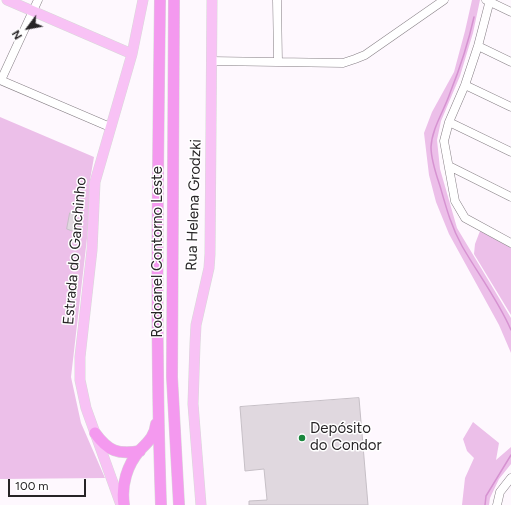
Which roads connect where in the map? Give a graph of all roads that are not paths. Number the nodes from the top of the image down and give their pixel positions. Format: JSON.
{"nodes":[{"id":1,"x":7,"y":0,"type":"edge"},
{"id":2,"x":38,"y":0,"type":"edge"},
{"id":3,"x":143,"y":0,"type":"edge"},
{"id":4,"x":160,"y":0,"type":"edge"},
{"id":5,"x":174,"y":0,"type":"edge"},
{"id":6,"x":212,"y":0,"type":"edge"},
{"id":7,"x":277,"y":0,"type":"edge"},
{"id":8,"x":444,"y":0,"type":"edge"},
{"id":9,"x":486,"y":0,"type":"edge"},
{"id":10,"x":490,"y":0,"type":"edge"},
{"id":11,"x":33,"y":11,"type":"junction"},
{"id":12,"x":511,"y":12,"type":"edge"},
{"id":13,"x":478,"y":46,"type":"junction"},
{"id":14,"x":132,"y":54,"type":"junction"},
{"id":15,"x":211,"y":61,"type":"junction"},
{"id":16,"x":278,"y":61,"type":"junction"},
{"id":17,"x":511,"y":62,"type":"edge"},
{"id":18,"x":1,"y":80,"type":"edge"},
{"id":19,"x":465,"y":85,"type":"junction"},
{"id":20,"x":511,"y":107,"type":"edge"},
{"id":21,"x":449,"y":122,"type":"junction"},
{"id":22,"x":110,"y":127,"type":"junction"},
{"id":23,"x":511,"y":152,"type":"edge"},
{"id":24,"x":449,"y":166,"type":"junction"},
{"id":25,"x":511,"y":198,"type":"edge"},
{"id":26,"x":511,"y":243,"type":"edge"},
{"id":27,"x":158,"y":384,"type":"junction"},
{"id":28,"x":95,"y":433,"type":"junction"},
{"id":29,"x":140,"y":451,"type":"junction"},
{"id":30,"x":511,"y":478,"type":"edge"},
{"id":31,"x":121,"y":505,"type":"edge"},
{"id":32,"x":124,"y":505,"type":"edge"},
{"id":33,"x":161,"y":505,"type":"edge"},
{"id":34,"x":179,"y":505,"type":"edge"},
{"id":35,"x":201,"y":505,"type":"edge"},
{"id":36,"x":497,"y":505,"type":"edge"}],
"edges":[{"from":1,"to":11,"type":"main road"},
{"from":2,"to":11,"type":"street"},
{"from":3,"to":14,"type":"main road","name":"Estrada do Ganchinho"},
{"from":4,"to":27,"type":"highway","name":"Rodoanel Contorno Leste"},
{"from":5,"to":34,"type":"highway","name":"Rodoanel Contorno Leste"},
{"from":6,"to":15,"type":"main road","name":"Rua Helena Grodzki"},
{"from":7,"to":16,"type":"street"},
{"from":8,"to":16,"type":"street"},
{"from":9,"to":10,"type":"street"},
{"from":10,"to":12,"type":"street"},
{"from":10,"to":13,"type":"street"},
{"from":11,"to":14,"type":"main road"},
{"from":11,"to":18,"type":"street"},
{"from":13,"to":17,"type":"street"},
{"from":13,"to":19,"type":"street"},
{"from":14,"to":22,"type":"main road","name":"Estrada do Ganchinho"},
{"from":15,"to":16,"type":"street"},
{"from":15,"to":35,"type":"main road","name":"Rua Helena Grodzki"},
{"from":18,"to":22,"type":"street"},
{"from":19,"to":20,"type":"street"},
{"from":19,"to":21,"type":"street"},
{"from":21,"to":23,"type":"street"},
{"from":21,"to":24,"type":"street"},
{"from":22,"to":28,"type":"main road","name":"Estrada do Ganchinho"},
{"from":24,"to":25,"type":"street"},
{"from":24,"to":26,"type":"street"},
{"from":27,"to":29,"type":"highway"},
{"from":27,"to":33,"type":"highway","name":"Rodoanel Contorno Leste"},
{"from":28,"to":29,"type":"highway"},
{"from":28,"to":31,"type":"main road","name":"Estrada do Ganchinho"},
{"from":29,"to":32,"type":"highway"},
{"from":30,"to":36,"type":"street"}]}
